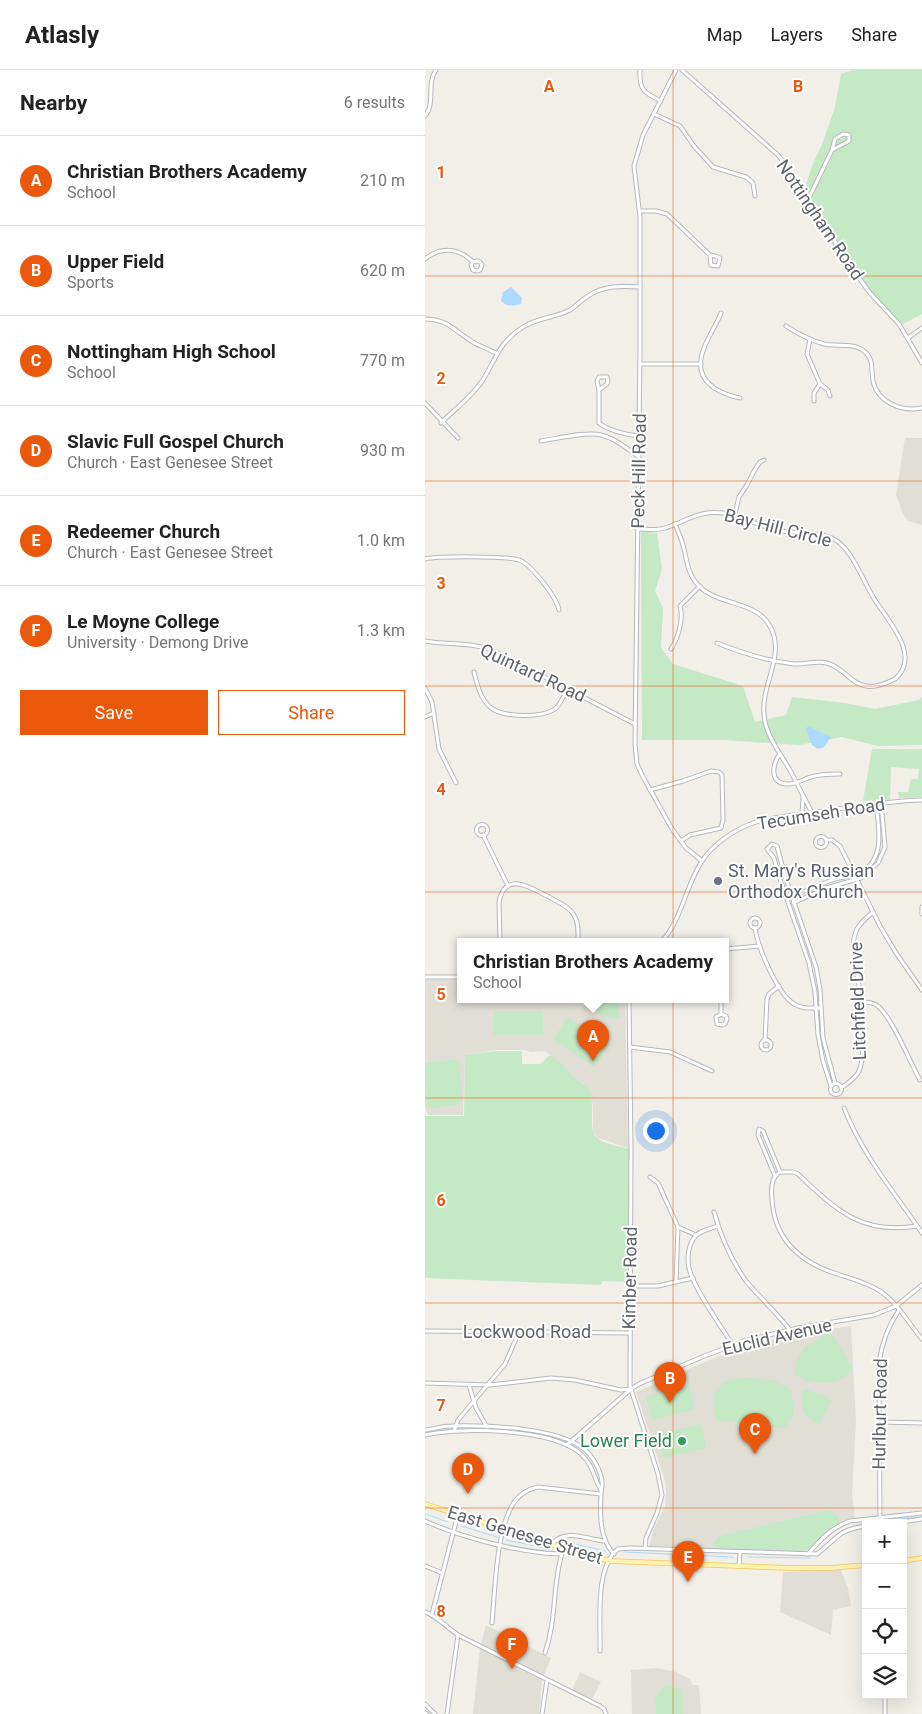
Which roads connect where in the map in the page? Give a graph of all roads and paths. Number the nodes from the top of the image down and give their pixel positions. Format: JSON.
{"nodes":[{"id":1,"x":436,"y":70,"type":"edge"},
{"id":2,"x":640,"y":70,"type":"edge"},
{"id":3,"x":676,"y":70,"type":"edge"},
{"id":4,"x":682,"y":70,"type":"edge"},
{"id":5,"x":661,"y":101,"type":"junction"},
{"id":6,"x":654,"y":114,"type":"junction"},
{"id":7,"x":425,"y":116,"type":"edge"},
{"id":8,"x":832,"y":150,"type":"junction"},
{"id":9,"x":755,"y":196,"type":"dead end"},
{"id":10,"x":808,"y":200,"type":"junction"},
{"id":11,"x":640,"y":211,"type":"junction"},
{"id":12,"x":710,"y":255,"type":"dead end"},
{"id":13,"x":425,"y":259,"type":"edge"},
{"id":14,"x":473,"y":262,"type":"dead end"},
{"id":15,"x":640,"y":286,"type":"junction"},
{"id":16,"x":721,"y":313,"type":"dead end"},
{"id":17,"x":425,"y":319,"type":"edge"},
{"id":18,"x":786,"y":326,"type":"dead end"},
{"id":19,"x":922,"y":328,"type":"edge"},
{"id":20,"x":908,"y":338,"type":"junction"},
{"id":21,"x":810,"y":339,"type":"junction"},
{"id":22,"x":496,"y":353,"type":"junction"},
{"id":23,"x":922,"y":363,"type":"edge"},
{"id":24,"x":640,"y":364,"type":"junction"},
{"id":25,"x":701,"y":364,"type":"junction"},
{"id":26,"x":820,"y":384,"type":"junction"},
{"id":27,"x":599,"y":390,"type":"dead end"},
{"id":28,"x":830,"y":396,"type":"dead end"},
{"id":29,"x":740,"y":398,"type":"dead end"},
{"id":30,"x":814,"y":401,"type":"dead end"},
{"id":31,"x":425,"y":403,"type":"edge"},
{"id":32,"x":922,"y":408,"type":"edge"},
{"id":33,"x":441,"y":422,"type":"junction"},
{"id":34,"x":639,"y":436,"type":"junction"},
{"id":35,"x":458,"y":438,"type":"dead end"},
{"id":36,"x":541,"y":441,"type":"dead end"},
{"id":37,"x":639,"y":457,"type":"junction"},
{"id":38,"x":764,"y":460,"type":"dead end"},
{"id":39,"x":735,"y":514,"type":"junction"},
{"id":40,"x":675,"y":524,"type":"junction"},
{"id":41,"x":638,"y":529,"type":"junction"},
{"id":42,"x":425,"y":559,"type":"edge"},
{"id":43,"x":700,"y":586,"type":"junction"},
{"id":44,"x":559,"y":610,"type":"dead end"},
{"id":45,"x":425,"y":641,"type":"edge"},
{"id":46,"x":717,"y":643,"type":"dead end"},
{"id":47,"x":671,"y":649,"type":"dead end"},
{"id":48,"x":774,"y":661,"type":"junction"},
{"id":49,"x":474,"y":672,"type":"dead end"},
{"id":50,"x":425,"y":688,"type":"edge"},
{"id":51,"x":567,"y":689,"type":"junction"},
{"id":52,"x":434,"y":713,"type":"junction"},
{"id":53,"x":425,"y":717,"type":"edge"},
{"id":54,"x":635,"y":725,"type":"junction"},
{"id":55,"x":780,"y":754,"type":"junction"},
{"id":56,"x":839,"y":774,"type":"dead end"},
{"id":57,"x":796,"y":782,"type":"junction"},
{"id":58,"x":456,"y":783,"type":"dead end"},
{"id":59,"x":650,"y":790,"type":"junction"},
{"id":60,"x":803,"y":796,"type":"junction"},
{"id":61,"x":922,"y":800,"type":"edge"},
{"id":62,"x":881,"y":803,"type":"junction"},
{"id":63,"x":876,"y":804,"type":"junction"},
{"id":64,"x":812,"y":813,"type":"junction"},
{"id":65,"x":802,"y":814,"type":"junction"},
{"id":66,"x":483,"y":835,"type":"dead end"},
{"id":67,"x":826,"y":840,"type":"dead end"},
{"id":68,"x":681,"y":841,"type":"junction"},
{"id":69,"x":702,"y":861,"type":"junction"},
{"id":70,"x":854,"y":875,"type":"junction"},
{"id":71,"x":856,"y":880,"type":"junction"},
{"id":72,"x":508,"y":886,"type":"junction"},
{"id":73,"x":791,"y":897,"type":"junction"},
{"id":74,"x":787,"y":899,"type":"junction"},
{"id":75,"x":793,"y":903,"type":"junction"},
{"id":76,"x":789,"y":905,"type":"junction"},
{"id":77,"x":922,"y":907,"type":"edge"},
{"id":78,"x":873,"y":912,"type":"junction"},
{"id":79,"x":922,"y":914,"type":"edge"},
{"id":80,"x":755,"y":928,"type":"dead end"},
{"id":81,"x":500,"y":938,"type":"edge"},
{"id":82,"x":578,"y":938,"type":"edge"},
{"id":83,"x":665,"y":938,"type":"edge"},
{"id":84,"x":760,"y":946,"type":"junction"},
{"id":85,"x":729,"y":949,"type":"edge"},
{"id":86,"x":425,"y":977,"type":"edge"},
{"id":87,"x":457,"y":977,"type":"edge"},
{"id":88,"x":779,"y":986,"type":"junction"},
{"id":89,"x":922,"y":990,"type":"edge"},
{"id":90,"x":860,"y":1002,"type":"junction"},
{"id":91,"x":629,"y":1003,"type":"edge"},
{"id":92,"x":721,"y":1003,"type":"edge"},
{"id":93,"x":815,"y":1008,"type":"junction"},
{"id":94,"x":820,"y":1008,"type":"junction"},
{"id":95,"x":721,"y":1014,"type":"dead end"},
{"id":96,"x":765,"y":1040,"type":"dead end"},
{"id":97,"x":630,"y":1047,"type":"junction"},
{"id":98,"x":712,"y":1071,"type":"dead end"},
{"id":99,"x":920,"y":1080,"type":"dead end"},
{"id":100,"x":835,"y":1083,"type":"junction"},
{"id":101,"x":831,"y":1086,"type":"junction"},
{"id":102,"x":841,"y":1088,"type":"junction"},
{"id":103,"x":844,"y":1108,"type":"dead end"},
{"id":104,"x":780,"y":1172,"type":"junction"},
{"id":105,"x":775,"y":1176,"type":"junction"},
{"id":106,"x":650,"y":1177,"type":"dead end"},
{"id":107,"x":714,"y":1212,"type":"dead end"},
{"id":108,"x":718,"y":1226,"type":"junction"},
{"id":109,"x":917,"y":1226,"type":"junction"},
{"id":110,"x":678,"y":1227,"type":"junction"},
{"id":111,"x":922,"y":1233,"type":"edge"},
{"id":112,"x":696,"y":1235,"type":"junction"},
{"id":113,"x":693,"y":1278,"type":"junction"},
{"id":114,"x":677,"y":1281,"type":"junction"},
{"id":115,"x":629,"y":1286,"type":"junction"},
{"id":116,"x":922,"y":1286,"type":"edge"},
{"id":117,"x":896,"y":1306,"type":"junction"},
{"id":118,"x":899,"y":1310,"type":"junction"},
{"id":119,"x":790,"y":1330,"type":"junction"},
{"id":120,"x":425,"y":1331,"type":"edge"},
{"id":121,"x":519,"y":1332,"type":"junction"},
{"id":122,"x":629,"y":1332,"type":"junction"},
{"id":123,"x":922,"y":1340,"type":"edge"},
{"id":124,"x":733,"y":1345,"type":"junction"},
{"id":125,"x":425,"y":1383,"type":"edge"},
{"id":126,"x":469,"y":1385,"type":"junction"},
{"id":127,"x":487,"y":1386,"type":"junction"},
{"id":128,"x":631,"y":1389,"type":"junction"},
{"id":129,"x":473,"y":1401,"type":"junction"},
{"id":130,"x":879,"y":1422,"type":"junction"},
{"id":131,"x":922,"y":1423,"type":"edge"},
{"id":132,"x":455,"y":1426,"type":"junction"},
{"id":133,"x":487,"y":1427,"type":"junction"},
{"id":134,"x":425,"y":1430,"type":"edge"},
{"id":135,"x":454,"y":1431,"type":"junction"},
{"id":136,"x":489,"y":1432,"type":"junction"},
{"id":137,"x":425,"y":1435,"type":"edge"},
{"id":138,"x":571,"y":1442,"type":"junction"},
{"id":139,"x":567,"y":1445,"type":"junction"},
{"id":140,"x":601,"y":1492,"type":"junction"},
{"id":141,"x":425,"y":1504,"type":"edge"},
{"id":142,"x":922,"y":1513,"type":"edge"},
{"id":143,"x":458,"y":1514,"type":"junction"},
{"id":144,"x":879,"y":1519,"type":"edge"},
{"id":145,"x":890,"y":1519,"type":"edge"},
{"id":146,"x":922,"y":1519,"type":"edge"},
{"id":147,"x":425,"y":1521,"type":"edge"},
{"id":148,"x":907,"y":1521,"type":"edge"},
{"id":149,"x":862,"y":1522,"type":"edge"},
{"id":150,"x":862,"y":1527,"type":"edge"},
{"id":151,"x":504,"y":1529,"type":"junction"},
{"id":152,"x":453,"y":1532,"type":"junction"},
{"id":153,"x":605,"y":1541,"type":"junction"},
{"id":154,"x":552,"y":1544,"type":"junction"},
{"id":155,"x":501,"y":1545,"type":"junction"},
{"id":156,"x":564,"y":1548,"type":"junction"},
{"id":157,"x":645,"y":1548,"type":"junction"},
{"id":158,"x":740,"y":1552,"type":"junction"},
{"id":159,"x":562,"y":1554,"type":"junction"},
{"id":160,"x":613,"y":1554,"type":"junction"},
{"id":161,"x":807,"y":1554,"type":"junction"},
{"id":162,"x":922,"y":1558,"type":"edge"},
{"id":163,"x":610,"y":1560,"type":"junction"},
{"id":164,"x":907,"y":1560,"type":"edge"},
{"id":165,"x":862,"y":1565,"type":"edge"},
{"id":166,"x":425,"y":1566,"type":"edge"},
{"id":167,"x":739,"y":1567,"type":"junction"},
{"id":168,"x":442,"y":1573,"type":"junction"},
{"id":169,"x":425,"y":1612,"type":"edge"},
{"id":170,"x":432,"y":1614,"type":"junction"},
{"id":171,"x":492,"y":1623,"type":"dead end"},
{"id":172,"x":458,"y":1635,"type":"junction"},
{"id":173,"x":600,"y":1652,"type":"dead end"},
{"id":174,"x":545,"y":1653,"type":"dead end"},
{"id":175,"x":547,"y":1680,"type":"junction"},
{"id":176,"x":885,"y":1699,"type":"edge"},
{"id":177,"x":425,"y":1704,"type":"edge"},
{"id":178,"x":435,"y":1714,"type":"edge"},
{"id":179,"x":447,"y":1714,"type":"edge"},
{"id":180,"x":542,"y":1714,"type":"edge"},
{"id":181,"x":605,"y":1714,"type":"edge"},
{"id":182,"x":885,"y":1714,"type":"edge"}],
"edges":[{"from":1,"to":7,"type":"street"},
{"from":2,"to":5,"type":"street"},
{"from":3,"to":5,"type":"street","name":"Peck Hill Road"},
{"from":4,"to":10,"type":"street","name":"Nottingham Road"},
{"from":5,"to":6,"type":"street","name":"Peck Hill Road"},
{"from":6,"to":9,"type":"street"},
{"from":6,"to":11,"type":"street","name":"Peck Hill Road"},
{"from":8,"to":8,"type":"street"},
{"from":8,"to":10,"type":"street"},
{"from":10,"to":20,"type":"street","name":"Nottingham Road"},
{"from":11,"to":12,"type":"street"},
{"from":11,"to":15,"type":"street","name":"Peck Hill Road"},
{"from":13,"to":14,"type":"street"},
{"from":15,"to":22,"type":"street"},
{"from":15,"to":24,"type":"street","name":"Peck Hill Road"},
{"from":16,"to":25,"type":"street"},
{"from":17,"to":22,"type":"street"},
{"from":18,"to":21,"type":"street"},
{"from":19,"to":20,"type":"street"},
{"from":20,"to":23,"type":"street","name":"Nottingham Road"},
{"from":21,"to":26,"type":"street"},
{"from":21,"to":32,"type":"street"},
{"from":22,"to":33,"type":"street"},
{"from":24,"to":25,"type":"street"},
{"from":24,"to":34,"type":"street","name":"Peck Hill Road"},
{"from":25,"to":29,"type":"street"},
{"from":26,"to":28,"type":"street"},
{"from":26,"to":30,"type":"street"},
{"from":27,"to":34,"type":"street"},
{"from":31,"to":33,"type":"street"},
{"from":33,"to":35,"type":"street"},
{"from":34,"to":37,"type":"street","name":"Peck Hill Road"},
{"from":36,"to":37,"type":"street"},
{"from":37,"to":41,"type":"street","name":"Peck Hill Road"},
{"from":38,"to":39,"type":"street"},
{"from":39,"to":40,"type":"street","name":"Bay Hill Circle"},
{"from":39,"to":48,"type":"street","name":"Bay Hill Circle"},
{"from":40,"to":41,"type":"street","name":"Bay Hill Circle"},
{"from":40,"to":43,"type":"street"},
{"from":41,"to":54,"type":"street","name":"Peck Hill Road"},
{"from":42,"to":44,"type":"street"},
{"from":43,"to":47,"type":"street"},
{"from":43,"to":48,"type":"street"},
{"from":45,"to":51,"type":"street","name":"Quintard Road"},
{"from":46,"to":48,"type":"street","name":"Bay Hill Circle"},
{"from":48,"to":55,"type":"street"},
{"from":49,"to":51,"type":"street"},
{"from":50,"to":52,"type":"street"},
{"from":51,"to":54,"type":"street","name":"Quintard Road"},
{"from":52,"to":53,"type":"street"},
{"from":52,"to":58,"type":"street"},
{"from":54,"to":59,"type":"street","name":"Peck Hill Road"},
{"from":55,"to":57,"type":"street"},
{"from":55,"to":57,"type":"street"},
{"from":56,"to":57,"type":"street"},
{"from":57,"to":60,"type":"street"},
{"from":59,"to":68,"type":"street","name":"Peck Hill Road"},
{"from":59,"to":68,"type":"street"},
{"from":60,"to":64,"type":"street"},
{"from":60,"to":65,"type":"street"},
{"from":61,"to":62,"type":"street","name":"Tecumseh Road"},
{"from":62,"to":63,"type":"street","name":"Tecumseh Road"},
{"from":62,"to":71,"type":"street"},
{"from":63,"to":64,"type":"street","name":"Tecumseh Road"},
{"from":63,"to":70,"type":"street"},
{"from":64,"to":65,"type":"street","name":"Tecumseh Road"},
{"from":65,"to":69,"type":"street","name":"Tecumseh Road"},
{"from":66,"to":72,"type":"street"},
{"from":67,"to":70,"type":"street"},
{"from":68,"to":69,"type":"street","name":"Peck Hill Road"},
{"from":69,"to":83,"type":"street","name":"Tecumseh Road"},
{"from":70,"to":71,"type":"street"},
{"from":70,"to":73,"type":"street"},
{"from":71,"to":75,"type":"street"},
{"from":71,"to":78,"type":"street"},
{"from":72,"to":81,"type":"street"},
{"from":72,"to":82,"type":"street"},
{"from":73,"to":74,"type":"street"},
{"from":73,"to":74,"type":"street"},
{"from":73,"to":75,"type":"street"},
{"from":74,"to":76,"type":"street"},
{"from":75,"to":76,"type":"street"},
{"from":75,"to":94,"type":"street"},
{"from":76,"to":93,"type":"street"},
{"from":77,"to":79,"type":"street"},
{"from":78,"to":89,"type":"street"},
{"from":78,"to":90,"type":"street","name":"Litchfield Drive"},
{"from":80,"to":84,"type":"street"},
{"from":84,"to":85,"type":"street"},
{"from":84,"to":88,"type":"street"},
{"from":86,"to":87,"type":"street"},
{"from":88,"to":93,"type":"street"},
{"from":88,"to":96,"type":"street"},
{"from":90,"to":99,"type":"street"},
{"from":90,"to":102,"type":"street","name":"Litchfield Drive"},
{"from":91,"to":97,"type":"street","name":"Kimber Road"},
{"from":92,"to":95,"type":"street"},
{"from":93,"to":94,"type":"street"},
{"from":93,"to":101,"type":"street"},
{"from":94,"to":100,"type":"street"},
{"from":97,"to":98,"type":"street"},
{"from":97,"to":115,"type":"street","name":"Kimber Road"},
{"from":100,"to":101,"type":"street"},
{"from":100,"to":102,"type":"street"},
{"from":101,"to":102,"type":"street"},
{"from":103,"to":109,"type":"street"},
{"from":104,"to":105,"type":"street"},
{"from":104,"to":105,"type":"street"},
{"from":104,"to":109,"type":"street"},
{"from":105,"to":117,"type":"street"},
{"from":106,"to":110,"type":"street"},
{"from":107,"to":108,"type":"street"},
{"from":108,"to":112,"type":"street"},
{"from":108,"to":119,"type":"street"},
{"from":109,"to":111,"type":"street"},
{"from":110,"to":112,"type":"street"},
{"from":110,"to":114,"type":"street"},
{"from":112,"to":113,"type":"street"},
{"from":113,"to":114,"type":"street"},
{"from":113,"to":124,"type":"street"},
{"from":114,"to":115,"type":"street"},
{"from":115,"to":122,"type":"street","name":"Kimber Road"},
{"from":116,"to":117,"type":"street","name":"Euclid Avenue"},
{"from":117,"to":118,"type":"street"},
{"from":117,"to":119,"type":"street","name":"Euclid Avenue"},
{"from":118,"to":123,"type":"street"},
{"from":118,"to":130,"type":"street","name":"Hurlburt Road"},
{"from":119,"to":124,"type":"street","name":"Euclid Avenue"},
{"from":120,"to":121,"type":"street","name":"Lockwood Road"},
{"from":121,"to":122,"type":"street","name":"Lockwood Road"},
{"from":121,"to":127,"type":"street"},
{"from":122,"to":128,"type":"street","name":"Kimber Road"},
{"from":124,"to":128,"type":"street","name":"Euclid Avenue"},
{"from":125,"to":126,"type":"street"},
{"from":126,"to":127,"type":"street"},
{"from":126,"to":129,"type":"street"},
{"from":127,"to":128,"type":"street"},
{"from":127,"to":129,"type":"street"},
{"from":128,"to":138,"type":"street"},
{"from":128,"to":157,"type":"street","name":"Kimber Road"},
{"from":129,"to":132,"type":"street"},
{"from":129,"to":133,"type":"street"},
{"from":130,"to":131,"type":"street"},
{"from":130,"to":144,"type":"street","name":"Hurlburt Road"},
{"from":132,"to":133,"type":"street"},
{"from":132,"to":134,"type":"street"},
{"from":132,"to":135,"type":"street"},
{"from":133,"to":136,"type":"street"},
{"from":133,"to":138,"type":"street"},
{"from":135,"to":136,"type":"street"},
{"from":135,"to":137,"type":"street"},
{"from":136,"to":139,"type":"street"},
{"from":138,"to":139,"type":"street"},
{"from":138,"to":140,"type":"street"},
{"from":139,"to":140,"type":"street"},
{"from":140,"to":151,"type":"street"},
{"from":140,"to":153,"type":"street"},
{"from":141,"to":143,"type":"main road","name":"East Genesee Street"},
{"from":142,"to":145,"type":"street"},
{"from":143,"to":151,"type":"main road","name":"East Genesee Street"},
{"from":143,"to":152,"type":"street"},
{"from":146,"to":148,"type":"street"},
{"from":147,"to":152,"type":"street"},
{"from":149,"to":161,"type":"street"},
{"from":150,"to":161,"type":"street"},
{"from":151,"to":154,"type":"main road","name":"East Genesee Street"},
{"from":151,"to":155,"type":"street"},
{"from":152,"to":155,"type":"street"},
{"from":152,"to":168,"type":"street"},
{"from":153,"to":154,"type":"street"},
{"from":153,"to":160,"type":"street"},
{"from":154,"to":156,"type":"main road","name":"East Genesee Street"},
{"from":155,"to":159,"type":"street"},
{"from":155,"to":171,"type":"street"},
{"from":156,"to":159,"type":"street"},
{"from":156,"to":163,"type":"main road","name":"East Genesee Street"},
{"from":157,"to":158,"type":"street"},
{"from":157,"to":160,"type":"street"},
{"from":158,"to":161,"type":"street"},
{"from":158,"to":167,"type":"street"},
{"from":159,"to":174,"type":"street"},
{"from":160,"to":163,"type":"street"},
{"from":162,"to":164,"type":"main road"},
{"from":163,"to":167,"type":"main road","name":"East Genesee Street"},
{"from":163,"to":173,"type":"street"},
{"from":165,"to":167,"type":"main road","name":"East Genesee Street"},
{"from":166,"to":168,"type":"street"},
{"from":168,"to":170,"type":"street"},
{"from":169,"to":170,"type":"street"},
{"from":170,"to":172,"type":"street"},
{"from":172,"to":175,"type":"street"},
{"from":172,"to":179,"type":"street"},
{"from":175,"to":180,"type":"street"},
{"from":175,"to":181,"type":"street"},
{"from":176,"to":182,"type":"street"},
{"from":177,"to":178,"type":"street"}]}
